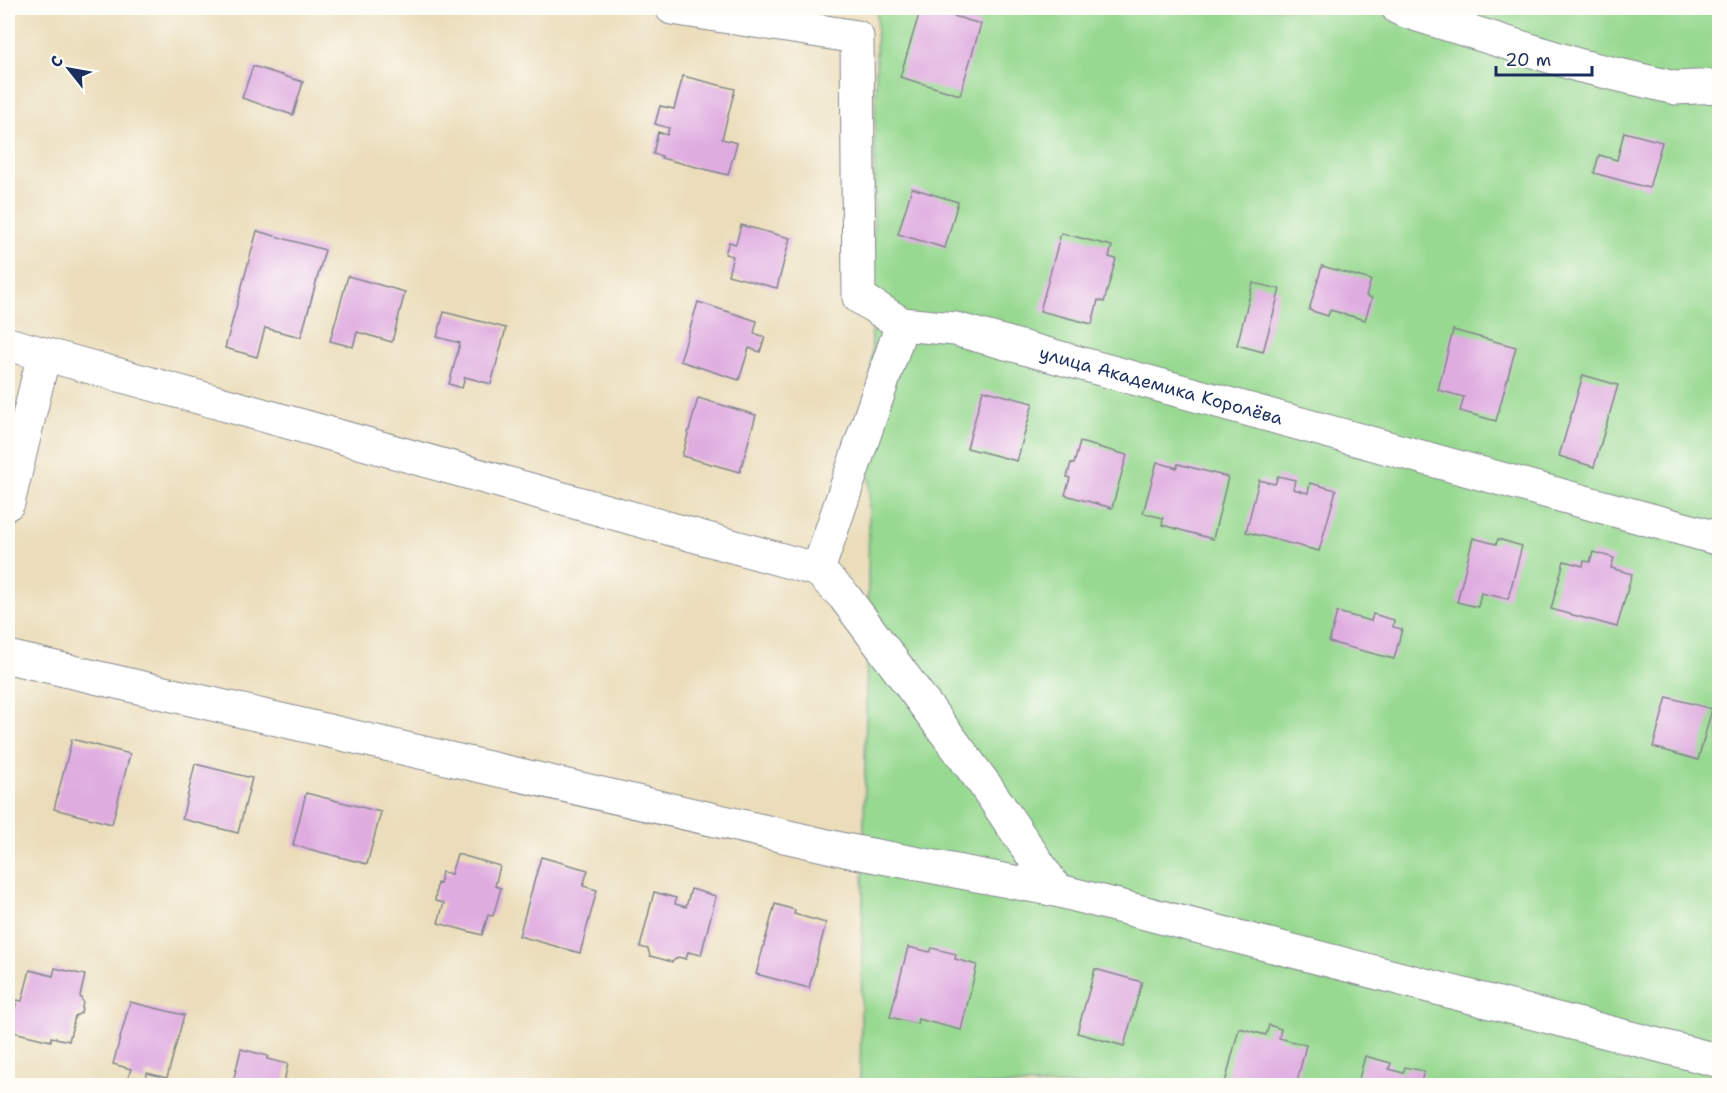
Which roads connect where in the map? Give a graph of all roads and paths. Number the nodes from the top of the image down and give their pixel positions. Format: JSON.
{"nodes":[{"id":1,"x":672,"y":8,"type":"edge"},
{"id":2,"x":1398,"y":8,"type":"edge"},
{"id":3,"x":1719,"y":86,"type":"edge"},
{"id":4,"x":902,"y":324,"type":"junction"},
{"id":5,"x":8,"y":344,"type":"edge"},
{"id":6,"x":44,"y":354,"type":"junction"},
{"id":7,"x":8,"y":503,"type":"edge"},
{"id":8,"x":1719,"y":539,"type":"edge"},
{"id":9,"x":818,"y":570,"type":"junction"},
{"id":10,"x":8,"y":657,"type":"edge"},
{"id":11,"x":1056,"y":890,"type":"junction"},
{"id":12,"x":1719,"y":1061,"type":"edge"}],
"edges":[{"from":1,"to":4,"type":"street","name":"улица Академика Королёва"},
{"from":2,"to":3,"type":"street"},
{"from":4,"to":8,"type":"street","name":"улица Академика Королёва"},
{"from":4,"to":9,"type":"street"},
{"from":5,"to":6,"type":"street"},
{"from":6,"to":7,"type":"street"},
{"from":6,"to":9,"type":"street"},
{"from":9,"to":11,"type":"street"},
{"from":10,"to":11,"type":"street"},
{"from":11,"to":12,"type":"street"}]}
